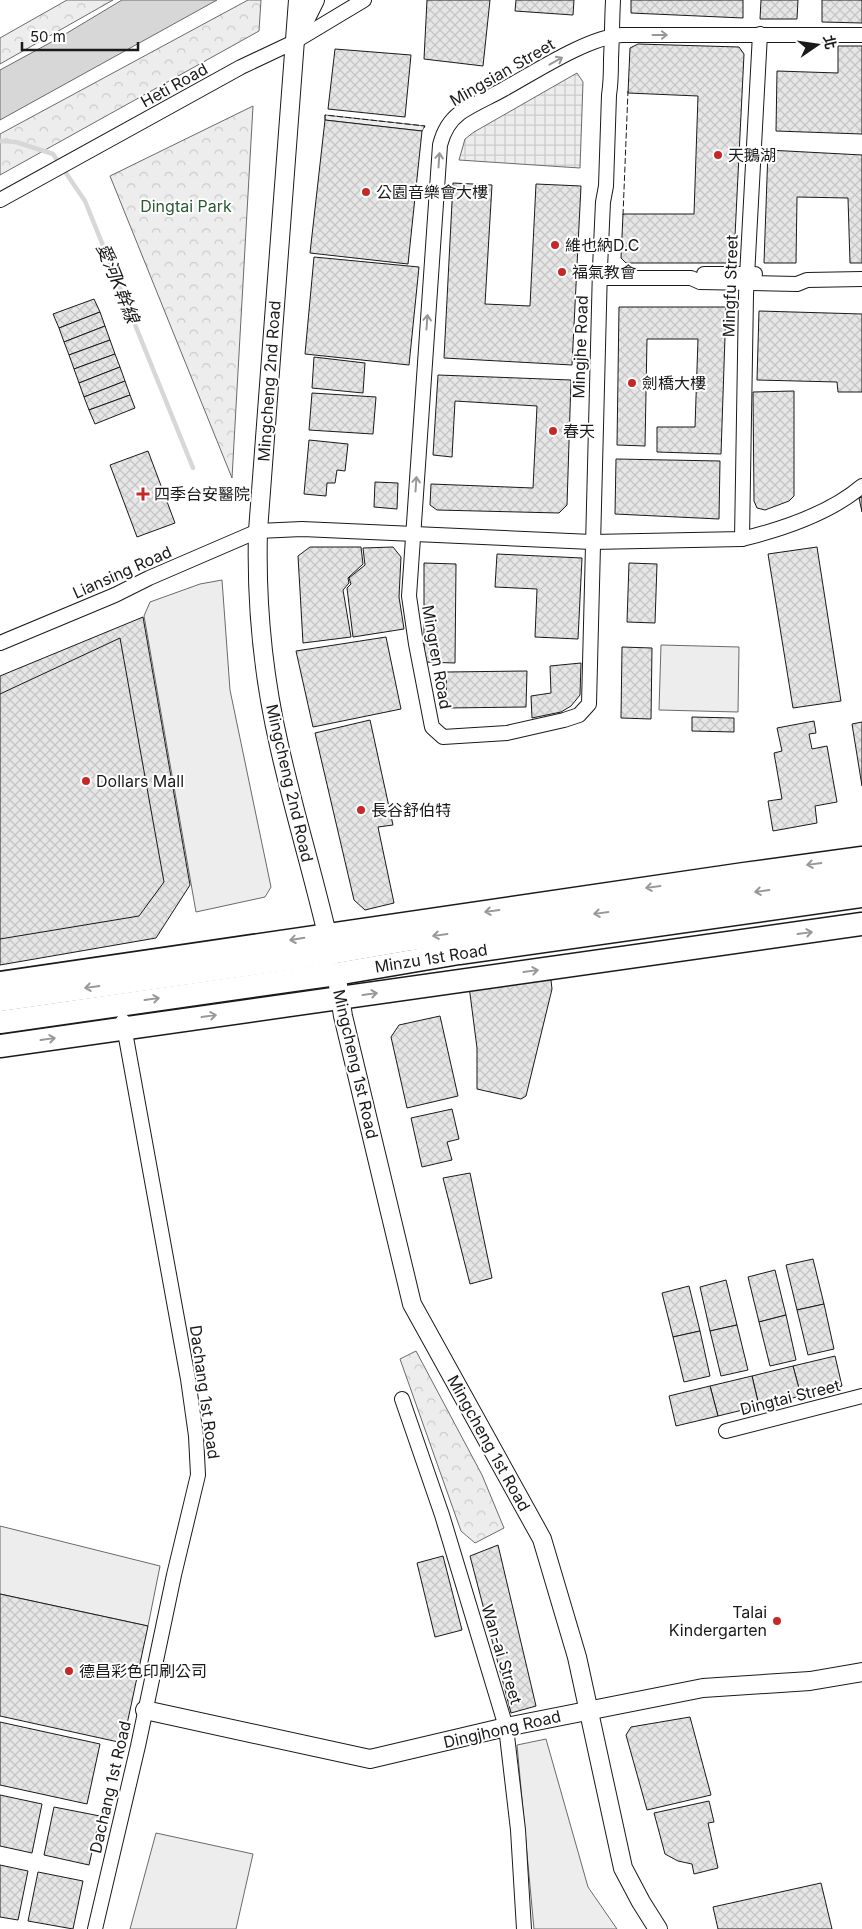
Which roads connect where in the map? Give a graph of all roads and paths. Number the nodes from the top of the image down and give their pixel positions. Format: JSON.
{"nodes":[{"id":1,"x":298,"y":0,"type":"edge"},
{"id":2,"x":315,"y":0,"type":"edge"},
{"id":3,"x":364,"y":0,"type":"edge"},
{"id":4,"x":605,"y":0,"type":"edge"},
{"id":5,"x":613,"y":0,"type":"edge"},
{"id":6,"x":760,"y":34,"type":"junction"},
{"id":7,"x":862,"y":35,"type":"edge"},
{"id":8,"x":609,"y":36,"type":"junction"},
{"id":9,"x":294,"y":42,"type":"junction"},
{"id":10,"x":0,"y":200,"type":"edge"},
{"id":11,"x":600,"y":278,"type":"junction"},
{"id":12,"x":747,"y":279,"type":"junction"},
{"id":13,"x":862,"y":279,"type":"edge"},
{"id":14,"x":862,"y":486,"type":"edge"},
{"id":15,"x":258,"y":531,"type":"junction"},
{"id":16,"x":413,"y":532,"type":"junction"},
{"id":17,"x":742,"y":538,"type":"junction"},
{"id":18,"x":592,"y":542,"type":"junction"},
{"id":19,"x":0,"y":643,"type":"edge"},
{"id":20,"x":862,"y":858,"type":"edge"},
{"id":21,"x":862,"y":877,"type":"edge"},
{"id":22,"x":862,"y":896,"type":"edge"},
{"id":23,"x":566,"y":919,"type":"junction"},
{"id":24,"x":862,"y":924,"type":"edge"},
{"id":25,"x":331,"y":954,"type":"junction"},
{"id":26,"x":570,"y":965,"type":"junction"},
{"id":27,"x":0,"y":983,"type":"edge"},
{"id":28,"x":340,"y":998,"type":"junction"},
{"id":29,"x":0,"y":1000,"type":"edge"},
{"id":30,"x":120,"y":1003,"type":"junction"},
{"id":31,"x":0,"y":1022,"type":"edge"},
{"id":32,"x":124,"y":1028,"type":"junction"},
{"id":33,"x":0,"y":1046,"type":"edge"},
{"id":34,"x":862,"y":1396,"type":"edge"},
{"id":35,"x":402,"y":1399,"type":"dead end"},
{"id":36,"x":726,"y":1431,"type":"dead end"},
{"id":37,"x":862,"y":1672,"type":"edge"},
{"id":38,"x":145,"y":1710,"type":"junction"},
{"id":39,"x":587,"y":1711,"type":"junction"},
{"id":40,"x":506,"y":1727,"type":"junction"},
{"id":41,"x":96,"y":1929,"type":"edge"},
{"id":42,"x":524,"y":1929,"type":"edge"},
{"id":43,"x":658,"y":1929,"type":"edge"}],
"edges":[{"from":1,"to":9,"type":"street","name":"Mingcheng 2nd Road"},
{"from":2,"to":9,"type":"street","name":"Mingcheng 2nd Road"},
{"from":3,"to":9,"type":"street","name":"Heti Road"},
{"from":4,"to":8,"type":"street","name":"Mingjhe Road"},
{"from":5,"to":8,"type":"street","name":"Mingjhe Road"},
{"from":6,"to":7,"type":"street","name":"Mingsian Street"},
{"from":8,"to":6,"type":"street","name":"Mingsian Street","one_way":true},
{"from":6,"to":12,"type":"street","name":"Mingfu Street"},
{"from":8,"to":11,"type":"street","name":"Mingjhe Road"},
{"from":16,"to":8,"type":"street","name":"Mingsian Street","one_way":true},
{"from":9,"to":10,"type":"street","name":"Heti Road"},
{"from":9,"to":15,"type":"street","name":"Mingcheng 2nd Road"},
{"from":11,"to":12,"type":"street"},
{"from":11,"to":18,"type":"street","name":"Mingjhe Road"},
{"from":12,"to":13,"type":"street"},
{"from":12,"to":17,"type":"street","name":"Mingfu Street"},
{"from":14,"to":17,"type":"street"},
{"from":15,"to":16,"type":"street"},
{"from":15,"to":19,"type":"street","name":"Liansing Road"},
{"from":15,"to":25,"type":"street","name":"Mingcheng 2nd Road"},
{"from":16,"to":18,"type":"street"},
{"from":16,"to":18,"type":"street","name":"Mingren Road"},
{"from":17,"to":18,"type":"street"},
{"from":20,"to":23,"type":"main road","name":"Minzu 1st Road","one_way":true},
{"from":21,"to":23,"type":"main road","name":"Minzu 1st Road","one_way":true},
{"from":22,"to":23,"type":"main road","name":"Minzu 1st Road"},
{"from":23,"to":25,"type":"main road","name":"Minzu 1st Road"},
{"from":23,"to":26,"type":"main road"},
{"from":26,"to":24,"type":"main road","name":"Minzu 1st Road","one_way":true},
{"from":25,"to":27,"type":"main road","name":"Minzu 1st Road","one_way":true},
{"from":25,"to":28,"type":"street","name":"Mingcheng 1st Road"},
{"from":25,"to":29,"type":"main road","name":"Minzu 1st Road","one_way":true},
{"from":30,"to":25,"type":"main road","name":"Minzu 1st Road","one_way":true},
{"from":28,"to":26,"type":"main road","name":"Minzu 1st Road","one_way":true},
{"from":32,"to":28,"type":"main road","name":"Minzu 1st Road","one_way":true},
{"from":28,"to":39,"type":"street","name":"Mingcheng 1st Road"},
{"from":30,"to":31,"type":"main road","name":"Minzu 1st Road"},
{"from":30,"to":32,"type":"street","name":"Dachang 1st Road"},
{"from":33,"to":32,"type":"main road","name":"Minzu 1st Road","one_way":true},
{"from":32,"to":38,"type":"street","name":"Dachang 1st Road"},
{"from":34,"to":36,"type":"street","name":"Dingtai Street"},
{"from":35,"to":40,"type":"street","name":"Wan-ai Street"},
{"from":37,"to":39,"type":"street","name":"Dingjhong Road"},
{"from":38,"to":40,"type":"street","name":"Dingjhong Road"},
{"from":38,"to":41,"type":"street","name":"Dachang 1st Road"},
{"from":39,"to":40,"type":"street","name":"Dingjhong Road"},
{"from":39,"to":43,"type":"street","name":"Mingcheng 1st Road"},
{"from":40,"to":42,"type":"street","name":"Wan-ai Street"}]}
